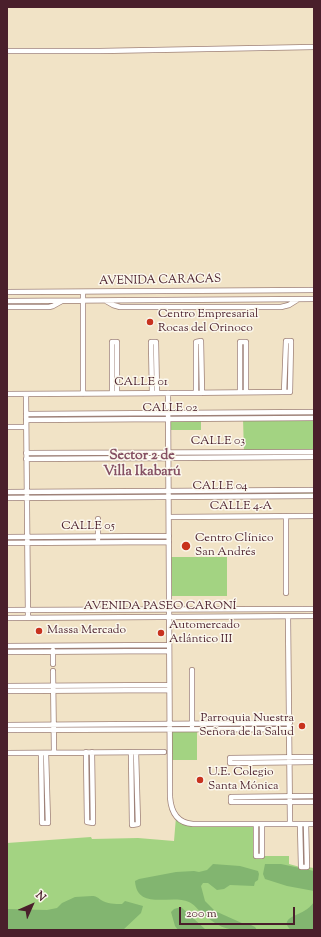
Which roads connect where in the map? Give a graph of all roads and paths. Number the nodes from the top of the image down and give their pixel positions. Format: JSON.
{"nodes":[{"id":1,"x":314,"y":47,"type":"edge"},
{"id":2,"x":7,"y":51,"type":"edge"},
{"id":3,"x":314,"y":290,"type":"edge"},
{"id":4,"x":7,"y":292,"type":"edge"},
{"id":5,"x":83,"y":292,"type":"junction"},
{"id":6,"x":298,"y":299,"type":"junction"},
{"id":7,"x":314,"y":299,"type":"edge"},
{"id":8,"x":62,"y":300,"type":"junction"},
{"id":9,"x":83,"y":300,"type":"junction"},
{"id":10,"x":104,"y":300,"type":"junction"},
{"id":11,"x":7,"y":301,"type":"edge"},
{"id":12,"x":7,"y":307,"type":"edge"},
{"id":13,"x":240,"y":392,"type":"junction"},
{"id":14,"x":246,"y":392,"type":"junction"},
{"id":15,"x":284,"y":392,"type":"junction"},
{"id":16,"x":112,"y":393,"type":"junction"},
{"id":17,"x":117,"y":393,"type":"junction"},
{"id":18,"x":154,"y":393,"type":"junction"},
{"id":19,"x":168,"y":393,"type":"junction"},
{"id":20,"x":196,"y":393,"type":"junction"},
{"id":21,"x":202,"y":393,"type":"junction"},
{"id":22,"x":7,"y":394,"type":"edge"},
{"id":23,"x":26,"y":394,"type":"junction"},
{"id":24,"x":83,"y":394,"type":"junction"},
{"id":25,"x":293,"y":412,"type":"junction"},
{"id":26,"x":314,"y":412,"type":"edge"},
{"id":27,"x":243,"y":413,"type":"junction"},
{"id":28,"x":168,"y":416,"type":"junction"},
{"id":29,"x":26,"y":417,"type":"junction"},
{"id":30,"x":243,"y":418,"type":"junction"},
{"id":31,"x":293,"y":418,"type":"junction"},
{"id":32,"x":314,"y":418,"type":"edge"},
{"id":33,"x":7,"y":427,"type":"edge"},
{"id":34,"x":26,"y":427,"type":"junction"},
{"id":35,"x":43,"y":452,"type":"junction"},
{"id":36,"x":97,"y":452,"type":"junction"},
{"id":37,"x":169,"y":452,"type":"junction"},
{"id":38,"x":314,"y":452,"type":"edge"},
{"id":39,"x":26,"y":453,"type":"junction"},
{"id":40,"x":244,"y":455,"type":"junction"},
{"id":41,"x":314,"y":457,"type":"edge"},
{"id":42,"x":26,"y":458,"type":"junction"},
{"id":43,"x":43,"y":458,"type":"junction"},
{"id":44,"x":97,"y":458,"type":"junction"},
{"id":45,"x":169,"y":458,"type":"junction"},
{"id":46,"x":314,"y":490,"type":"edge"},
{"id":47,"x":58,"y":491,"type":"junction"},
{"id":48,"x":98,"y":491,"type":"junction"},
{"id":49,"x":169,"y":491,"type":"junction"},
{"id":50,"x":244,"y":491,"type":"junction"},
{"id":51,"x":7,"y":492,"type":"edge"},
{"id":52,"x":27,"y":492,"type":"junction"},
{"id":53,"x":244,"y":496,"type":"junction"},
{"id":54,"x":314,"y":496,"type":"edge"},
{"id":55,"x":58,"y":497,"type":"junction"},
{"id":56,"x":98,"y":497,"type":"junction"},
{"id":57,"x":169,"y":497,"type":"junction"},
{"id":58,"x":7,"y":498,"type":"edge"},
{"id":59,"x":27,"y":498,"type":"junction"},
{"id":60,"x":286,"y":516,"type":"junction"},
{"id":61,"x":314,"y":516,"type":"edge"},
{"id":62,"x":169,"y":517,"type":"junction"},
{"id":63,"x":98,"y":519,"type":"dead end"},
{"id":64,"x":98,"y":536,"type":"junction"},
{"id":65,"x":169,"y":536,"type":"junction"},
{"id":66,"x":7,"y":537,"type":"edge"},
{"id":67,"x":27,"y":537,"type":"junction"},
{"id":68,"x":98,"y":542,"type":"junction"},
{"id":69,"x":169,"y":542,"type":"junction"},
{"id":70,"x":7,"y":543,"type":"edge"},
{"id":71,"x":27,"y":543,"type":"junction"},
{"id":72,"x":286,"y":593,"type":"dead end"},
{"id":73,"x":314,"y":609,"type":"edge"},
{"id":74,"x":7,"y":610,"type":"edge"},
{"id":75,"x":28,"y":610,"type":"junction"},
{"id":76,"x":169,"y":610,"type":"junction"},
{"id":77,"x":288,"y":616,"type":"junction"},
{"id":78,"x":314,"y":616,"type":"edge"},
{"id":79,"x":169,"y":617,"type":"junction"},
{"id":80,"x":7,"y":618,"type":"edge"},
{"id":81,"x":28,"y":618,"type":"junction"},
{"id":82,"x":7,"y":646,"type":"edge"},
{"id":83,"x":53,"y":646,"type":"junction"},
{"id":84,"x":112,"y":646,"type":"junction"},
{"id":85,"x":169,"y":646,"type":"junction"},
{"id":86,"x":7,"y":652,"type":"edge"},
{"id":87,"x":53,"y":652,"type":"junction"},
{"id":88,"x":112,"y":652,"type":"junction"},
{"id":89,"x":169,"y":652,"type":"junction"},
{"id":90,"x":53,"y":664,"type":"dead end"},
{"id":91,"x":192,"y":670,"type":"dead end"},
{"id":92,"x":53,"y":671,"type":"dead end"},
{"id":93,"x":7,"y":686,"type":"edge"},
{"id":94,"x":53,"y":688,"type":"junction"},
{"id":95,"x":169,"y":688,"type":"junction"},
{"id":96,"x":7,"y":691,"type":"edge"},
{"id":97,"x":290,"y":723,"type":"junction"},
{"id":98,"x":7,"y":725,"type":"edge"},
{"id":99,"x":192,"y":726,"type":"junction"},
{"id":100,"x":230,"y":726,"type":"junction"},
{"id":101,"x":53,"y":727,"type":"junction"},
{"id":102,"x":170,"y":727,"type":"junction"},
{"id":103,"x":290,"y":729,"type":"junction"},
{"id":104,"x":7,"y":730,"type":"edge"},
{"id":105,"x":44,"y":752,"type":"junction"},
{"id":106,"x":54,"y":752,"type":"junction"},
{"id":107,"x":89,"y":752,"type":"junction"},
{"id":108,"x":134,"y":752,"type":"junction"},
{"id":109,"x":164,"y":752,"type":"dead end"},
{"id":110,"x":7,"y":753,"type":"edge"},
{"id":111,"x":314,"y":757,"type":"edge"},
{"id":112,"x":290,"y":760,"type":"junction"},
{"id":113,"x":314,"y":762,"type":"edge"},
{"id":114,"x":314,"y":796,"type":"edge"},
{"id":115,"x":290,"y":799,"type":"junction"},
{"id":116,"x":314,"y":802,"type":"edge"},
{"id":117,"x":256,"y":824,"type":"junction"},
{"id":118,"x":262,"y":824,"type":"junction"},
{"id":119,"x":290,"y":824,"type":"junction"},
{"id":120,"x":300,"y":824,"type":"junction"},
{"id":121,"x":306,"y":824,"type":"junction"},
{"id":122,"x":314,"y":824,"type":"edge"}],
"edges":[{"from":1,"to":2,"type":"street"},
{"from":3,"to":5,"type":"street","name":"AVENIDA CARACAS"},
{"from":4,"to":5,"type":"street","name":"AVENIDA CARACAS"},
{"from":5,"to":9,"type":"street"},
{"from":6,"to":7,"type":"street","name":"AVENIDA CARACAS"},
{"from":6,"to":10,"type":"street","name":"AVENIDA CARACAS"},
{"from":6,"to":10,"type":"street","name":"AVENIDA CARACAS"},
{"from":8,"to":9,"type":"street","name":"AVENIDA CARACAS"},
{"from":8,"to":11,"type":"street","name":"AVENIDA CARACAS"},
{"from":8,"to":12,"type":"street","name":"AVENIDA CARACAS"},
{"from":9,"to":10,"type":"street","name":"AVENIDA CARACAS"},
{"from":9,"to":24,"type":"street"},
{"from":13,"to":14,"type":"street","name":"CALLE 01"},
{"from":13,"to":14,"type":"street"},
{"from":13,"to":21,"type":"street","name":"CALLE 01"},
{"from":14,"to":15,"type":"street","name":"CALLE 01"},
{"from":15,"to":15,"type":"street","name":"CALLE 01"},
{"from":16,"to":17,"type":"street","name":"CALLE 01"},
{"from":16,"to":17,"type":"street"},
{"from":16,"to":24,"type":"street","name":"CALLE 01"},
{"from":17,"to":18,"type":"street","name":"CALLE 01"},
{"from":18,"to":18,"type":"street"},
{"from":18,"to":19,"type":"street","name":"CALLE 01"},
{"from":19,"to":20,"type":"street","name":"CALLE 01"},
{"from":19,"to":28,"type":"street"},
{"from":20,"to":21,"type":"street","name":"CALLE 01"},
{"from":20,"to":21,"type":"street"},
{"from":22,"to":23,"type":"street","name":"CALLE 01"},
{"from":23,"to":24,"type":"street","name":"CALLE 01"},
{"from":23,"to":29,"type":"street"},
{"from":25,"to":26,"type":"street","name":"CALLE 02"},
{"from":25,"to":27,"type":"street","name":"CALLE 02"},
{"from":25,"to":31,"type":"street"},
{"from":27,"to":28,"type":"street","name":"CALLE 02"},
{"from":27,"to":30,"type":"street"},
{"from":28,"to":29,"type":"street","name":"CALLE 02"},
{"from":28,"to":30,"type":"street","name":"CALLE 02"},
{"from":28,"to":37,"type":"street"},
{"from":29,"to":34,"type":"street"},
{"from":30,"to":31,"type":"street","name":"CALLE 02"},
{"from":31,"to":32,"type":"street","name":"CALLE 02"},
{"from":33,"to":34,"type":"street"},
{"from":34,"to":39,"type":"street"},
{"from":35,"to":36,"type":"street","name":"CALLE 03"},
{"from":35,"to":39,"type":"street","name":"CALLE 03"},
{"from":35,"to":43,"type":"street"},
{"from":36,"to":37,"type":"street","name":"CALLE 03"},
{"from":36,"to":44,"type":"street"},
{"from":37,"to":40,"type":"street","name":"CALLE 03"},
{"from":37,"to":45,"type":"street"},
{"from":38,"to":40,"type":"street","name":"CALLE 03"},
{"from":39,"to":42,"type":"street"},
{"from":40,"to":41,"type":"street","name":"CALLE 03"},
{"from":40,"to":45,"type":"street","name":"CALLE 03"},
{"from":42,"to":43,"type":"street","name":"CALLE 03"},
{"from":42,"to":52,"type":"street"},
{"from":43,"to":44,"type":"street","name":"CALLE 03"},
{"from":44,"to":45,"type":"street","name":"CALLE 03"},
{"from":45,"to":49,"type":"street"},
{"from":46,"to":50,"type":"street","name":"CALLE 04"},
{"from":47,"to":48,"type":"street","name":"CALLE 04"},
{"from":47,"to":52,"type":"street","name":"CALLE 04"},
{"from":47,"to":55,"type":"street"},
{"from":48,"to":49,"type":"street","name":"CALLE 04"},
{"from":48,"to":56,"type":"street"},
{"from":49,"to":50,"type":"street","name":"CALLE 04"},
{"from":49,"to":57,"type":"street"},
{"from":50,"to":53,"type":"street"},
{"from":51,"to":52,"type":"street","name":"CALLE 04"},
{"from":52,"to":59,"type":"street"},
{"from":53,"to":54,"type":"street","name":"CALLE 04"},
{"from":53,"to":57,"type":"street","name":"CALLE 04"},
{"from":55,"to":56,"type":"street","name":"CALLE 04"},
{"from":55,"to":59,"type":"street","name":"CALLE 04"},
{"from":56,"to":57,"type":"street","name":"CALLE 04"},
{"from":57,"to":62,"type":"street"},
{"from":58,"to":59,"type":"street","name":"CALLE 04"},
{"from":59,"to":67,"type":"street"},
{"from":60,"to":61,"type":"street","name":"CALLE 4-A"},
{"from":60,"to":62,"type":"street","name":"CALLE 4-A"},
{"from":60,"to":72,"type":"street"},
{"from":62,"to":65,"type":"street"},
{"from":63,"to":64,"type":"street"},
{"from":64,"to":65,"type":"street","name":"CALLE 05"},
{"from":64,"to":67,"type":"street","name":"CALLE 05"},
{"from":64,"to":68,"type":"street"},
{"from":65,"to":69,"type":"street"},
{"from":66,"to":67,"type":"street","name":"CALLE 05"},
{"from":67,"to":71,"type":"street"},
{"from":68,"to":69,"type":"street","name":"CALLE 05"},
{"from":68,"to":71,"type":"street","name":"CALLE 05"},
{"from":69,"to":76,"type":"street"},
{"from":70,"to":71,"type":"street","name":"CALLE 05"},
{"from":71,"to":75,"type":"street"},
{"from":73,"to":76,"type":"street","name":"AVENIDA PASEO CARONÍ"},
{"from":74,"to":75,"type":"street","name":"AVENIDA PASEO CARONÍ"},
{"from":75,"to":76,"type":"street","name":"AVENIDA PASEO CARONÍ"},
{"from":75,"to":81,"type":"street"},
{"from":76,"to":79,"type":"street"},
{"from":77,"to":78,"type":"street","name":"AVENIDA PASEO CARONÍ"},
{"from":77,"to":79,"type":"street","name":"AVENIDA PASEO CARONÍ"},
{"from":77,"to":97,"type":"street"},
{"from":79,"to":81,"type":"street","name":"AVENIDA PASEO CARONÍ"},
{"from":79,"to":85,"type":"street"},
{"from":80,"to":81,"type":"street","name":"AVENIDA PASEO CARONÍ"},
{"from":82,"to":83,"type":"street"},
{"from":83,"to":84,"type":"street"},
{"from":83,"to":87,"type":"street"},
{"from":84,"to":85,"type":"street"},
{"from":84,"to":88,"type":"street"},
{"from":85,"to":89,"type":"street"},
{"from":86,"to":87,"type":"street"},
{"from":87,"to":88,"type":"street"},
{"from":87,"to":90,"type":"street"},
{"from":88,"to":89,"type":"street"},
{"from":89,"to":95,"type":"street"},
{"from":91,"to":99,"type":"street"},
{"from":92,"to":94,"type":"street"},
{"from":93,"to":94,"type":"street"},
{"from":94,"to":95,"type":"street"},
{"from":94,"to":96,"type":"street"},
{"from":94,"to":101,"type":"street"},
{"from":95,"to":102,"type":"street"},
{"from":97,"to":100,"type":"street"},
{"from":97,"to":103,"type":"street"},
{"from":98,"to":101,"type":"street"},
{"from":99,"to":100,"type":"street"},
{"from":99,"to":102,"type":"street"},
{"from":100,"to":103,"type":"street"},
{"from":101,"to":102,"type":"street"},
{"from":101,"to":104,"type":"street"},
{"from":101,"to":106,"type":"street"},
{"from":102,"to":117,"type":"street"},
{"from":103,"to":112,"type":"street"},
{"from":105,"to":105,"type":"street"},
{"from":105,"to":106,"type":"street"},
{"from":105,"to":110,"type":"street"},
{"from":106,"to":107,"type":"street"},
{"from":107,"to":107,"type":"street"},
{"from":107,"to":108,"type":"street"},
{"from":108,"to":108,"type":"street"},
{"from":108,"to":109,"type":"street"},
{"from":111,"to":112,"type":"street"},
{"from":112,"to":112,"type":"street"},
{"from":112,"to":113,"type":"street"},
{"from":112,"to":115,"type":"street"},
{"from":114,"to":115,"type":"street"},
{"from":115,"to":115,"type":"street"},
{"from":115,"to":116,"type":"street"},
{"from":115,"to":119,"type":"street"},
{"from":117,"to":118,"type":"street"},
{"from":117,"to":118,"type":"street"},
{"from":118,"to":119,"type":"street"},
{"from":119,"to":120,"type":"street"},
{"from":120,"to":121,"type":"street"},
{"from":120,"to":121,"type":"street"},
{"from":121,"to":122,"type":"street"}]}
